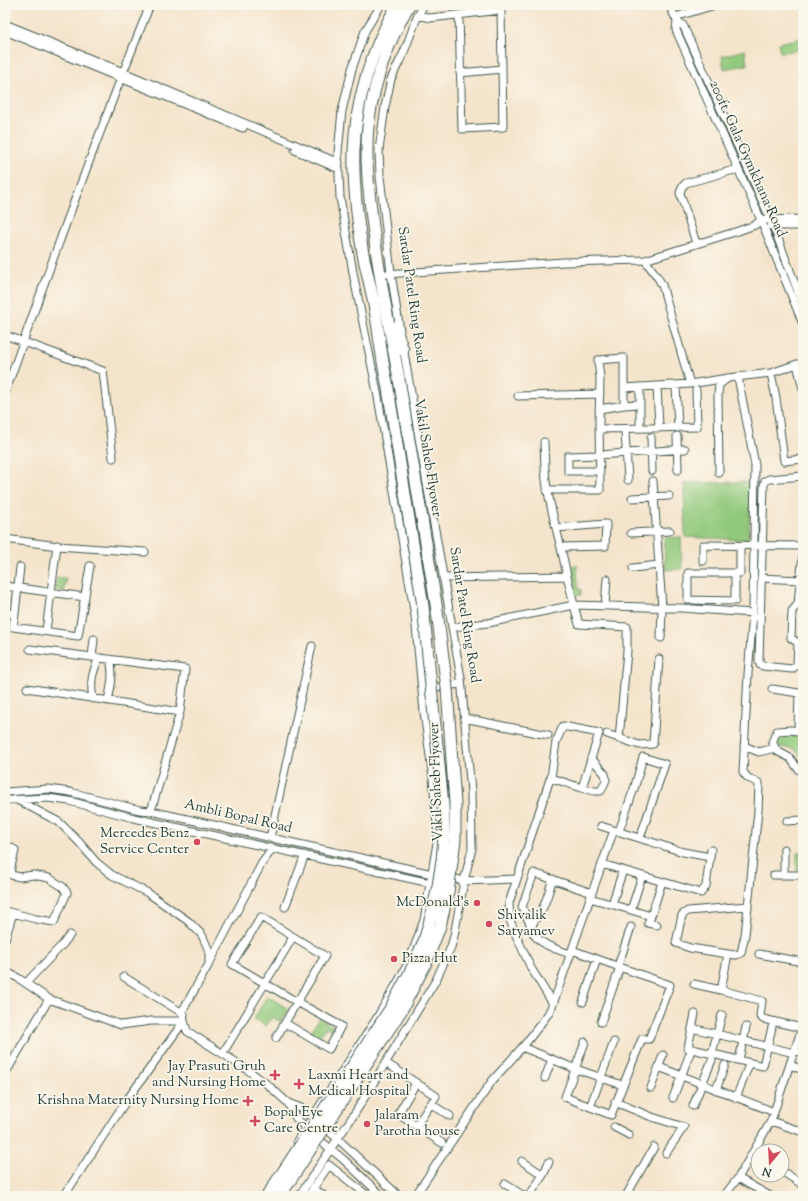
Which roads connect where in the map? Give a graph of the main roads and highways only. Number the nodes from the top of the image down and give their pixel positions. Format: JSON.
{"nodes":[{"id":1,"x":397,"y":5,"type":"edge"},
{"id":2,"x":409,"y":5,"type":"edge"},
{"id":3,"x":384,"y":295,"type":"junction"},
{"id":4,"x":403,"y":350,"type":"road end"},
{"id":5,"x":402,"y":375,"type":"joint"},
{"id":6,"x":267,"y":1196,"type":"edge"},
{"id":7,"x":280,"y":1196,"type":"edge"}],
"edges":[{"from":1,"to":6,"type":"highway","name":"Vakil Saheb Flyover","bridge":true},
{"from":2,"to":3,"type":"highway","name":"Sardar Patel Ring Road"},
{"from":3,"to":4,"type":"highway"},
{"from":3,"to":5,"type":"highway","name":"Sardar Patel Ring Road"},
{"from":5,"to":7,"type":"highway","name":"Vakil Saheb Flyover","bridge":true}]}
